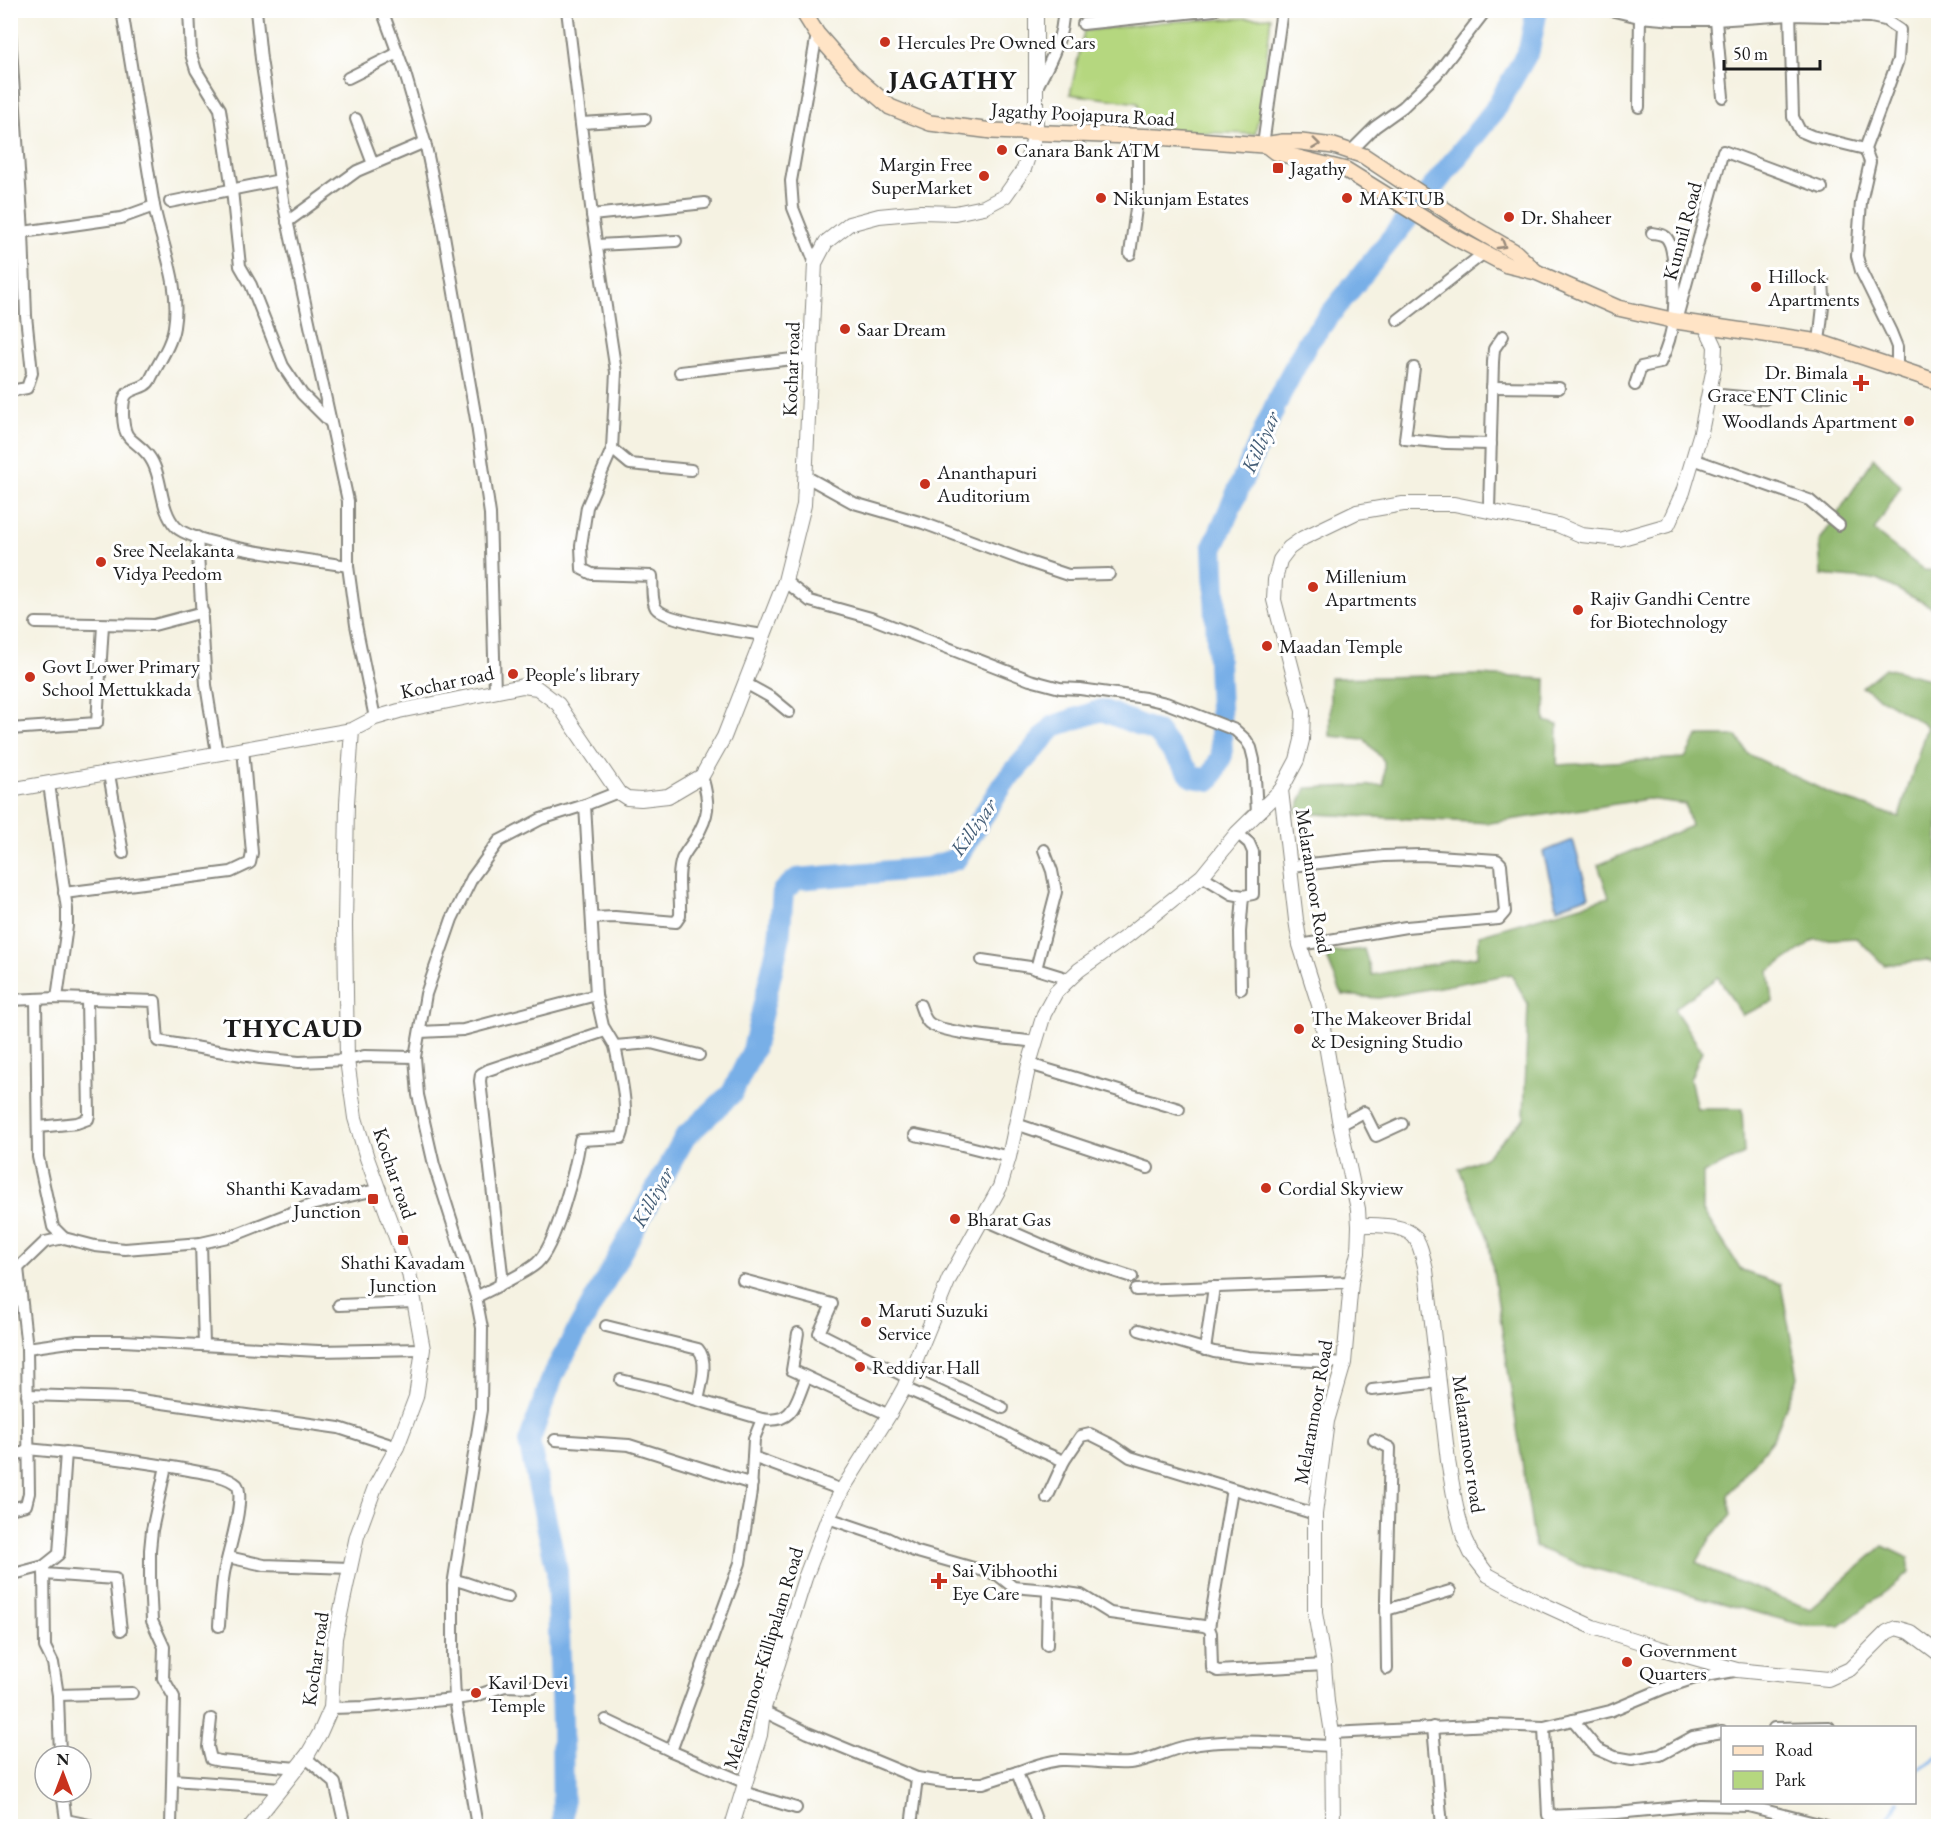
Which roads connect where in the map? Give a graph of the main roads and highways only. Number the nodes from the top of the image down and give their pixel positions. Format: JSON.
{"nodes":[{"id":1,"x":802,"y":10,"type":"edge"},
{"id":2,"x":1264,"y":145,"type":"junction"},
{"id":3,"x":1536,"y":272,"type":"junction"},
{"id":4,"x":1938,"y":382,"type":"edge"}],
"edges":[{"from":1,"to":2,"type":"main road","name":"Jagathy Poojapura Road"},
{"from":2,"to":3,"type":"main road"},
{"from":2,"to":3,"type":"main road","one_way":true},
{"from":3,"to":4,"type":"main road"}]}
